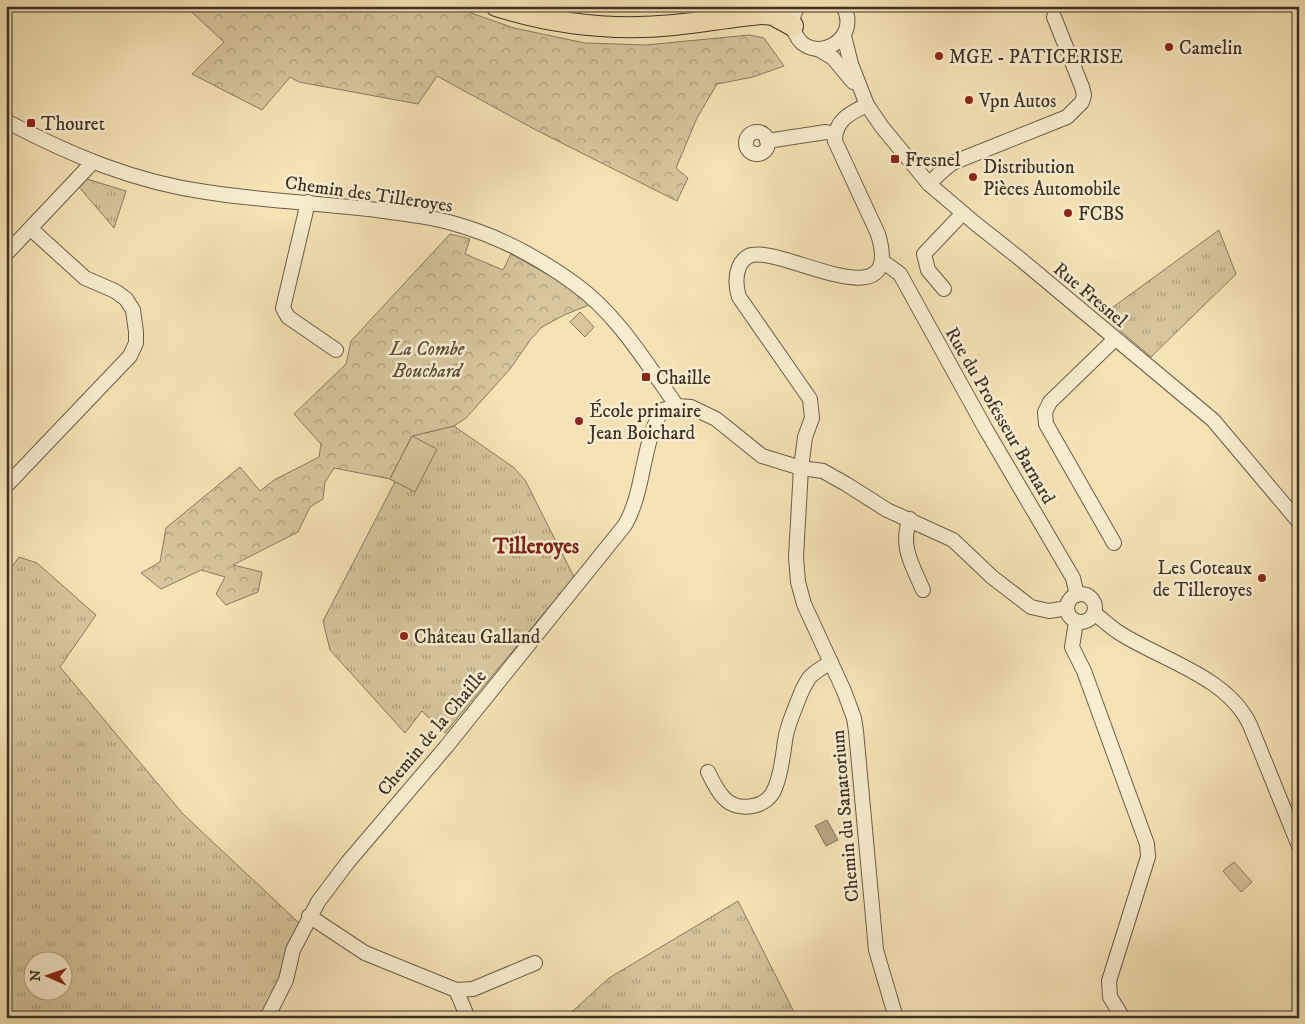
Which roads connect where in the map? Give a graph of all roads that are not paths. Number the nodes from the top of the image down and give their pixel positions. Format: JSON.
{"nodes":[{"id":1,"x":496,"y":6,"type":"edge"},
{"id":2,"x":798,"y":6,"type":"edge"},
{"id":3,"x":842,"y":6,"type":"edge"},
{"id":4,"x":1054,"y":17,"type":"dead end"},
{"id":5,"x":793,"y":26,"type":"junction"},
{"id":6,"x":844,"y":36,"type":"junction"},
{"id":7,"x":818,"y":49,"type":"junction"},
{"id":8,"x":865,"y":100,"type":"junction"},
{"id":9,"x":6,"y":121,"type":"edge"},
{"id":10,"x":835,"y":134,"type":"junction"},
{"id":11,"x":768,"y":141,"type":"dead end"},
{"id":12,"x":92,"y":163,"type":"junction"},
{"id":13,"x":930,"y":184,"type":"junction"},
{"id":14,"x":308,"y":202,"type":"junction"},
{"id":15,"x":963,"y":213,"type":"junction"},
{"id":16,"x":30,"y":229,"type":"junction"},
{"id":17,"x":6,"y":254,"type":"edge"},
{"id":18,"x":882,"y":261,"type":"junction"},
{"id":19,"x":944,"y":289,"type":"dead end"},
{"id":20,"x":1115,"y":339,"type":"junction"},
{"id":21,"x":336,"y":350,"type":"dead end"},
{"id":22,"x":677,"y":406,"type":"junction"},
{"id":23,"x":801,"y":468,"type":"junction"},
{"id":24,"x":6,"y":486,"type":"edge"},
{"id":25,"x":910,"y":519,"type":"junction"},
{"id":26,"x":1299,"y":522,"type":"edge"},
{"id":27,"x":1114,"y":544,"type":"dead end"},
{"id":28,"x":923,"y":590,"type":"dead end"},
{"id":29,"x":1077,"y":595,"type":"junction"},
{"id":30,"x":1067,"y":608,"type":"junction"},
{"id":31,"x":1094,"y":613,"type":"junction"},
{"id":32,"x":1076,"y":622,"type":"junction"},
{"id":33,"x":831,"y":662,"type":"junction"},
{"id":34,"x":708,"y":772,"type":"dead end"},
{"id":35,"x":1299,"y":846,"type":"edge"},
{"id":36,"x":310,"y":916,"type":"junction"},
{"id":37,"x":535,"y":963,"type":"dead end"},
{"id":38,"x":456,"y":990,"type":"junction"},
{"id":39,"x":267,"y":1018,"type":"edge"},
{"id":40,"x":468,"y":1018,"type":"edge"},
{"id":41,"x":896,"y":1018,"type":"edge"},
{"id":42,"x":1123,"y":1018,"type":"edge"}],
"edges":[{"from":1,"to":5,"type":"highway"},
{"from":2,"to":5,"type":"street"},
{"from":3,"to":6,"type":"street","name":"Rue Fresnel"},
{"from":4,"to":13,"type":"street"},
{"from":5,"to":7,"type":"street","name":"Rue Fresnel"},
{"from":6,"to":7,"type":"street"},
{"from":6,"to":8,"type":"street","name":"Rue Fresnel"},
{"from":7,"to":8,"type":"street","name":"Rue Fresnel"},
{"from":8,"to":10,"type":"street"},
{"from":8,"to":13,"type":"street","name":"Rue Fresnel"},
{"from":9,"to":12,"type":"street","name":"Chemin des Tilleroyes"},
{"from":10,"to":11,"type":"street"},
{"from":10,"to":18,"type":"street"},
{"from":12,"to":14,"type":"street","name":"Chemin des Tilleroyes"},
{"from":12,"to":16,"type":"street"},
{"from":13,"to":15,"type":"street","name":"Rue Fresnel"},
{"from":14,"to":21,"type":"street"},
{"from":14,"to":22,"type":"street","name":"Chemin des Tilleroyes"},
{"from":15,"to":19,"type":"street"},
{"from":15,"to":20,"type":"street","name":"Rue Fresnel"},
{"from":16,"to":17,"type":"street"},
{"from":16,"to":24,"type":"street"},
{"from":18,"to":23,"type":"street","name":"Chemin du Sanatorium"},
{"from":18,"to":29,"type":"street","name":"Rue du Professeur Barnard"},
{"from":20,"to":26,"type":"street","name":"Rue Fresnel"},
{"from":20,"to":27,"type":"street"},
{"from":22,"to":23,"type":"street"},
{"from":22,"to":36,"type":"street","name":"Chemin de la Chaille"},
{"from":23,"to":25,"type":"street"},
{"from":23,"to":33,"type":"street","name":"Chemin du Sanatorium"},
{"from":25,"to":28,"type":"street"},
{"from":25,"to":30,"type":"street"},
{"from":29,"to":30,"type":"street"},
{"from":29,"to":31,"type":"street"},
{"from":30,"to":32,"type":"street"},
{"from":31,"to":32,"type":"street"},
{"from":31,"to":35,"type":"street"},
{"from":32,"to":42,"type":"street"},
{"from":33,"to":34,"type":"street"},
{"from":33,"to":41,"type":"street","name":"Chemin du Sanatorium"},
{"from":36,"to":38,"type":"street"},
{"from":36,"to":39,"type":"street","name":"Chemin de la Chaille"},
{"from":37,"to":38,"type":"street"},
{"from":38,"to":40,"type":"street"}]}
